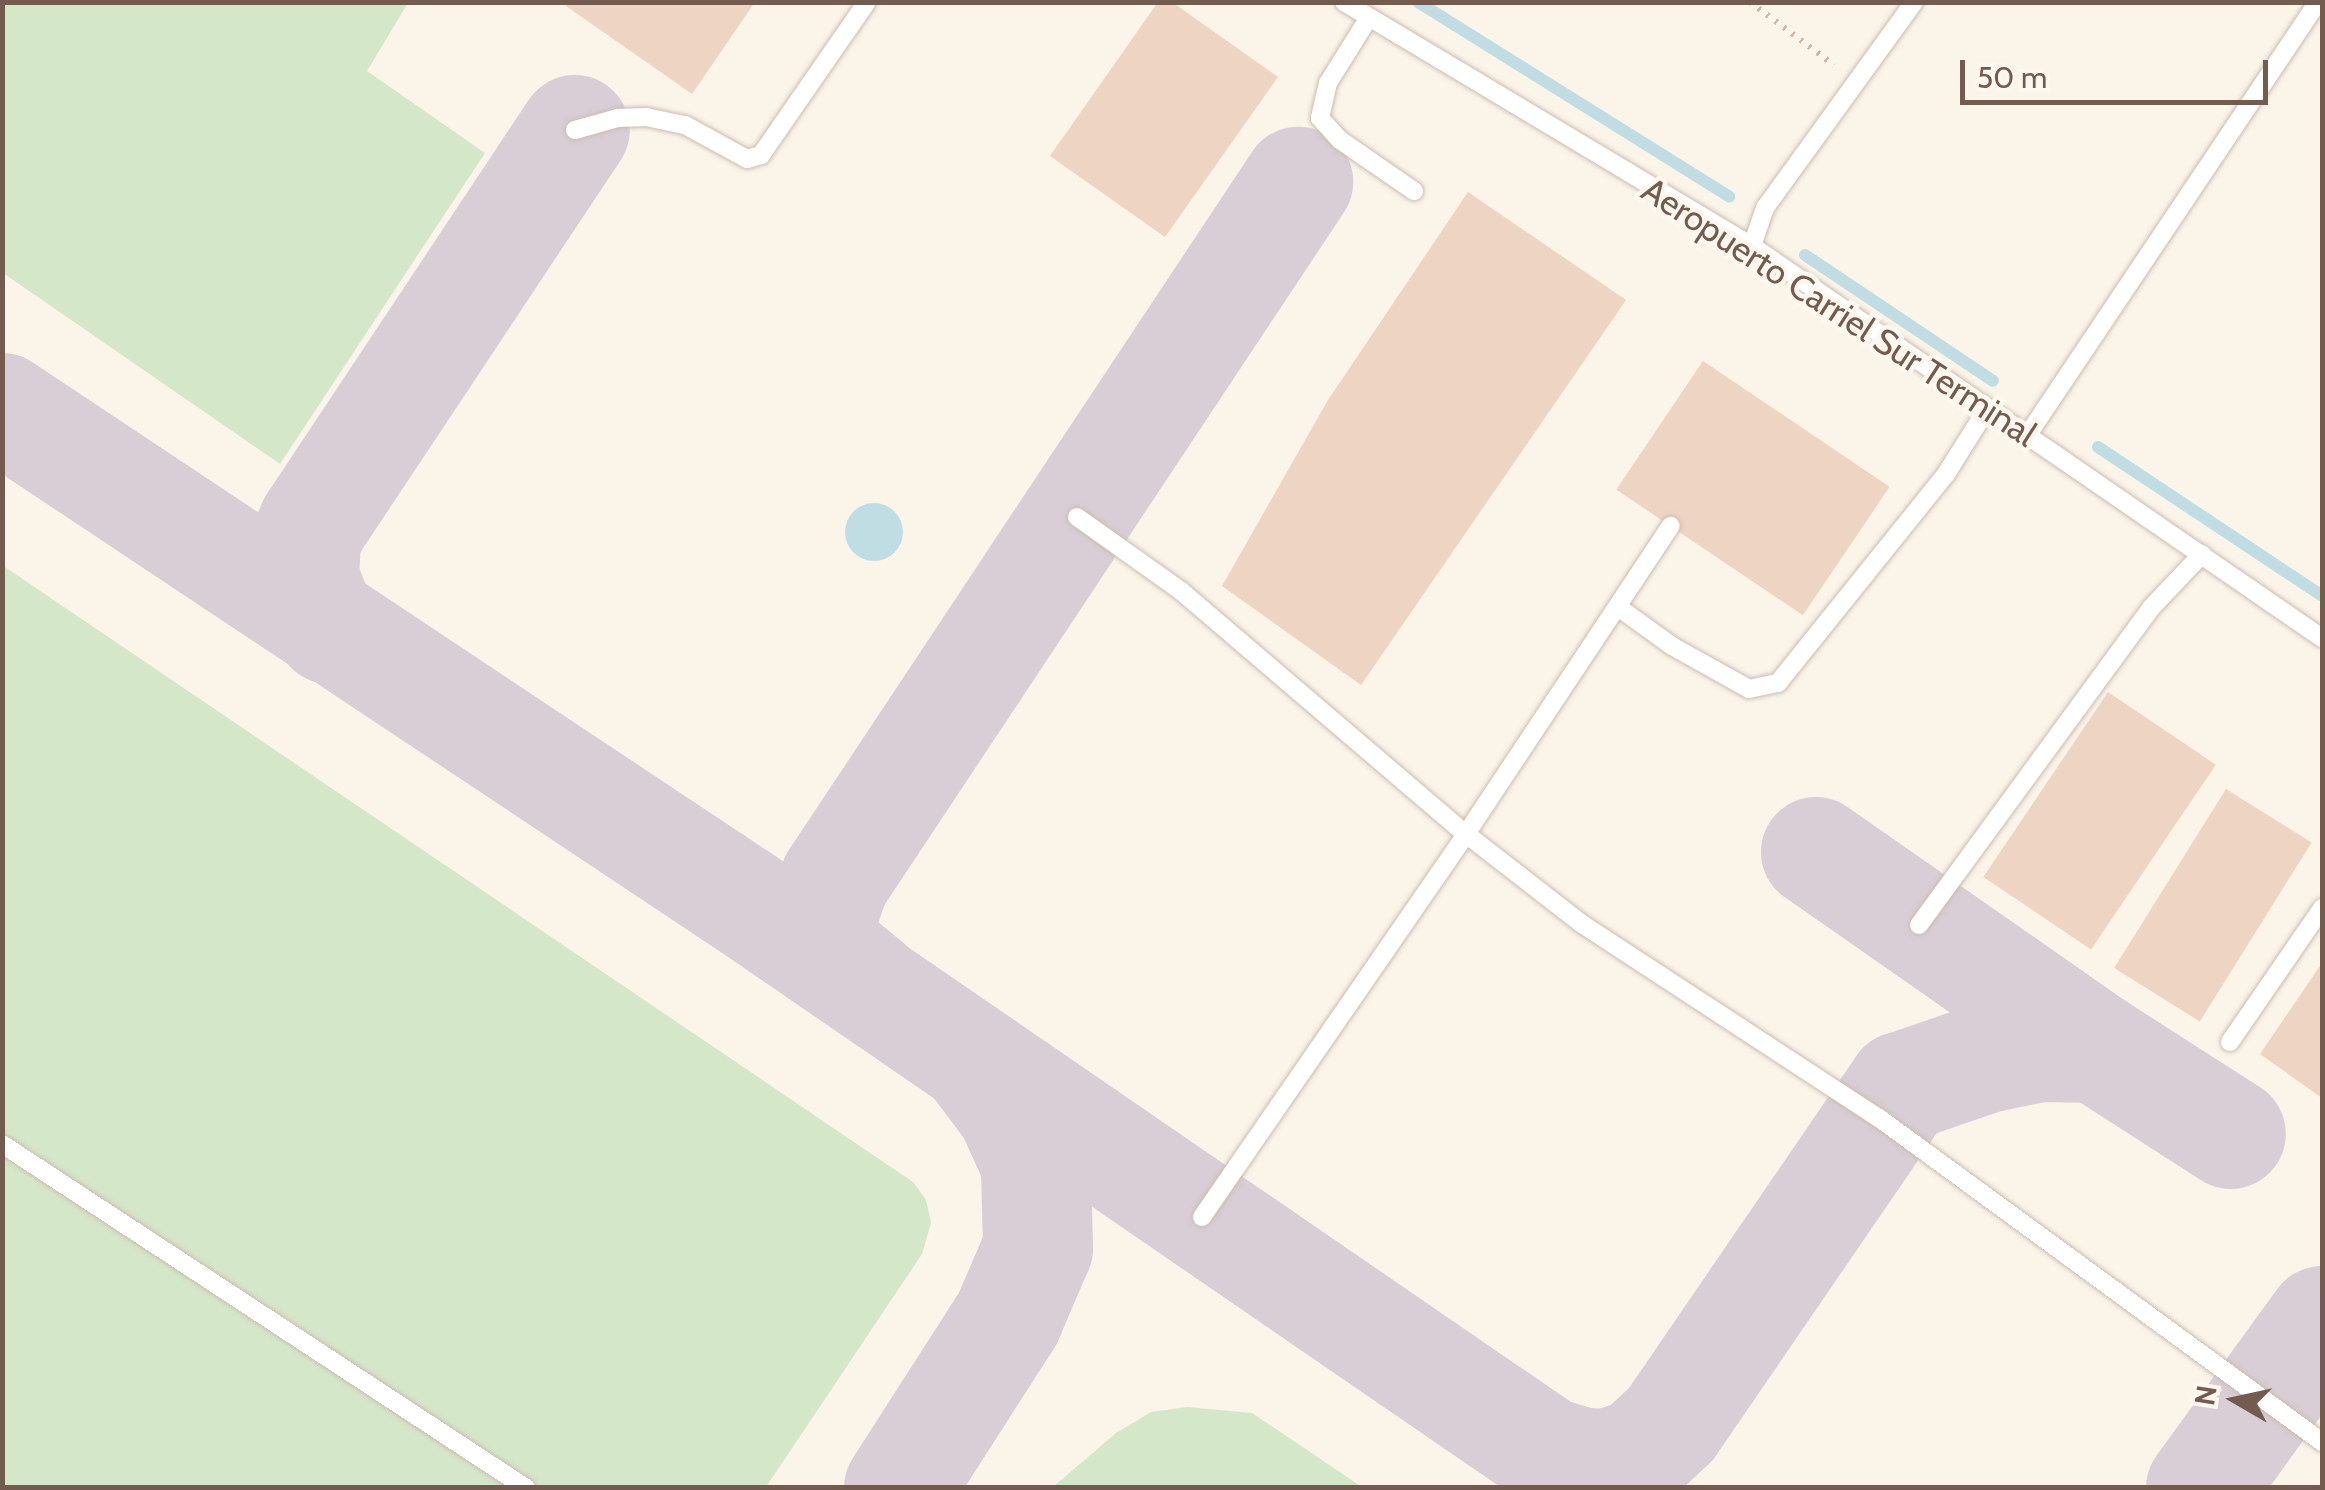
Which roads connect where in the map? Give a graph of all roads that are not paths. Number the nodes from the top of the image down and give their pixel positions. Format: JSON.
{"nodes":[{"id":1,"x":868,"y":2,"type":"edge"},
{"id":2,"x":1344,"y":2,"type":"edge"},
{"id":3,"x":1914,"y":2,"type":"edge"},
{"id":4,"x":2318,"y":2,"type":"edge"},
{"id":5,"x":1368,"y":19,"type":"junction"},
{"id":6,"x":575,"y":130,"type":"dead end"},
{"id":7,"x":1414,"y":192,"type":"dead end"},
{"id":8,"x":1752,"y":246,"type":"junction"},
{"id":9,"x":1987,"y":409,"type":"junction"},
{"id":10,"x":2027,"y":436,"type":"junction"},
{"id":11,"x":1076,"y":518,"type":"dead end"},
{"id":12,"x":1671,"y":526,"type":"dead end"},
{"id":13,"x":2202,"y":554,"type":"junction"},
{"id":14,"x":1618,"y":606,"type":"junction"},
{"id":15,"x":2322,"y":638,"type":"edge"},
{"id":16,"x":1466,"y":834,"type":"junction"},
{"id":17,"x":2322,"y":908,"type":"edge"},
{"id":18,"x":1919,"y":925,"type":"dead end"},
{"id":19,"x":2230,"y":1042,"type":"dead end"},
{"id":20,"x":2,"y":1144,"type":"edge"},
{"id":21,"x":1202,"y":1217,"type":"dead end"},
{"id":22,"x":2322,"y":1442,"type":"edge"},
{"id":23,"x":526,"y":1488,"type":"edge"}],
"edges":[{"from":1,"to":6,"type":"lane"},
{"from":2,"to":5,"type":"lane","name":"Aeropuerto Carriel Sur Terminal"},
{"from":3,"to":8,"type":"lane"},
{"from":4,"to":10,"type":"lane"},
{"from":5,"to":7,"type":"lane"},
{"from":5,"to":8,"type":"lane","name":"Aeropuerto Carriel Sur Terminal"},
{"from":8,"to":9,"type":"lane","name":"Aeropuerto Carriel Sur Terminal"},
{"from":9,"to":10,"type":"lane","name":"Aeropuerto Carriel Sur Terminal"},
{"from":9,"to":14,"type":"lane"},
{"from":10,"to":13,"type":"lane","name":"Aeropuerto Carriel Sur Terminal"},
{"from":11,"to":16,"type":"lane"},
{"from":12,"to":14,"type":"lane"},
{"from":13,"to":15,"type":"lane","name":"Aeropuerto Carriel Sur Terminal"},
{"from":13,"to":18,"type":"lane"},
{"from":14,"to":16,"type":"lane"},
{"from":16,"to":21,"type":"lane"},
{"from":16,"to":22,"type":"lane"},
{"from":17,"to":19,"type":"lane"},
{"from":20,"to":23,"type":"lane"}]}
